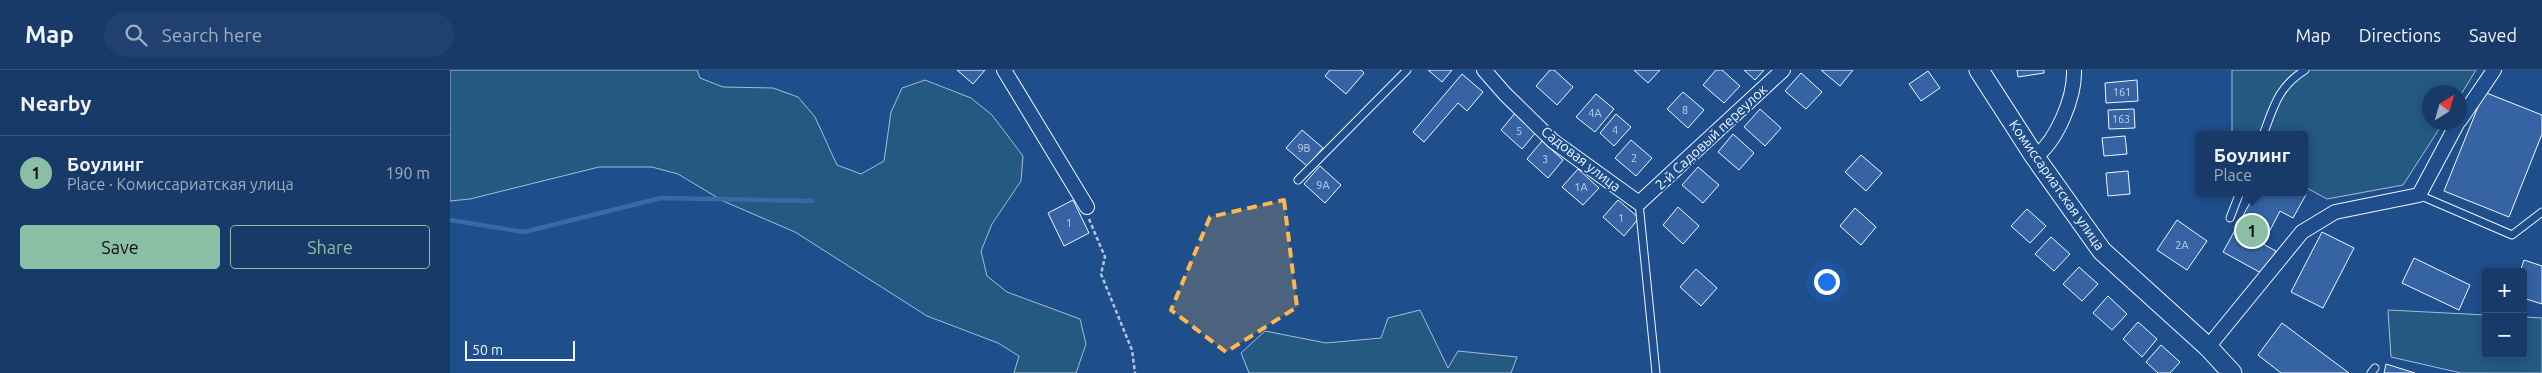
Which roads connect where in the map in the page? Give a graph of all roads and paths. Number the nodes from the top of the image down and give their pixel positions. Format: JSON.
{"nodes":[{"id":1,"x":1004,"y":70,"type":"edge"},
{"id":2,"x":1407,"y":70,"type":"edge"},
{"id":3,"x":1484,"y":70,"type":"edge"},
{"id":4,"x":1783,"y":70,"type":"edge"},
{"id":5,"x":1979,"y":70,"type":"edge"},
{"id":6,"x":2074,"y":70,"type":"edge"},
{"id":7,"x":2305,"y":70,"type":"edge"},
{"id":8,"x":2494,"y":70,"type":"edge"},
{"id":9,"x":2467,"y":109,"type":"edge"},
{"id":10,"x":2454,"y":130,"type":"edge"},
{"id":11,"x":2265,"y":131,"type":"edge"},
{"id":12,"x":2035,"y":157,"type":"junction"},
{"id":13,"x":1298,"y":180,"type":"dead end"},
{"id":14,"x":2419,"y":195,"type":"junction"},
{"id":15,"x":2238,"y":196,"type":"edge"},
{"id":16,"x":1639,"y":204,"type":"junction"},
{"id":17,"x":1087,"y":207,"type":"joint"},
{"id":18,"x":2542,"y":212,"type":"edge"},
{"id":19,"x":2230,"y":218,"type":"dead end"},
{"id":20,"x":2208,"y":347,"type":"junction"},
{"id":21,"x":1135,"y":373,"type":"edge"},
{"id":22,"x":1656,"y":373,"type":"edge"},
{"id":23,"x":2232,"y":373,"type":"edge"}],
"edges":[{"from":1,"to":17,"type":"street"},
{"from":2,"to":13,"type":"lane"},
{"from":3,"to":16,"type":"street","name":"Садовая улица"},
{"from":4,"to":16,"type":"street","name":"2-й Садовый переулок"},
{"from":5,"to":12,"type":"main road","name":"Комиссариатская улица"},
{"from":6,"to":12,"type":"street"},
{"from":7,"to":11,"type":"lane"},
{"from":8,"to":9,"type":"street"},
{"from":10,"to":14,"type":"street"},
{"from":12,"to":20,"type":"main road","name":"Комиссариатская улица"},
{"from":14,"to":18,"type":"lane"},
{"from":14,"to":20,"type":"street"},
{"from":15,"to":19,"type":"lane"},
{"from":16,"to":22,"type":"lane"},
{"from":17,"to":21,"type":"path"},
{"from":20,"to":23,"type":"main road","name":"Комиссариатская улица"}]}
